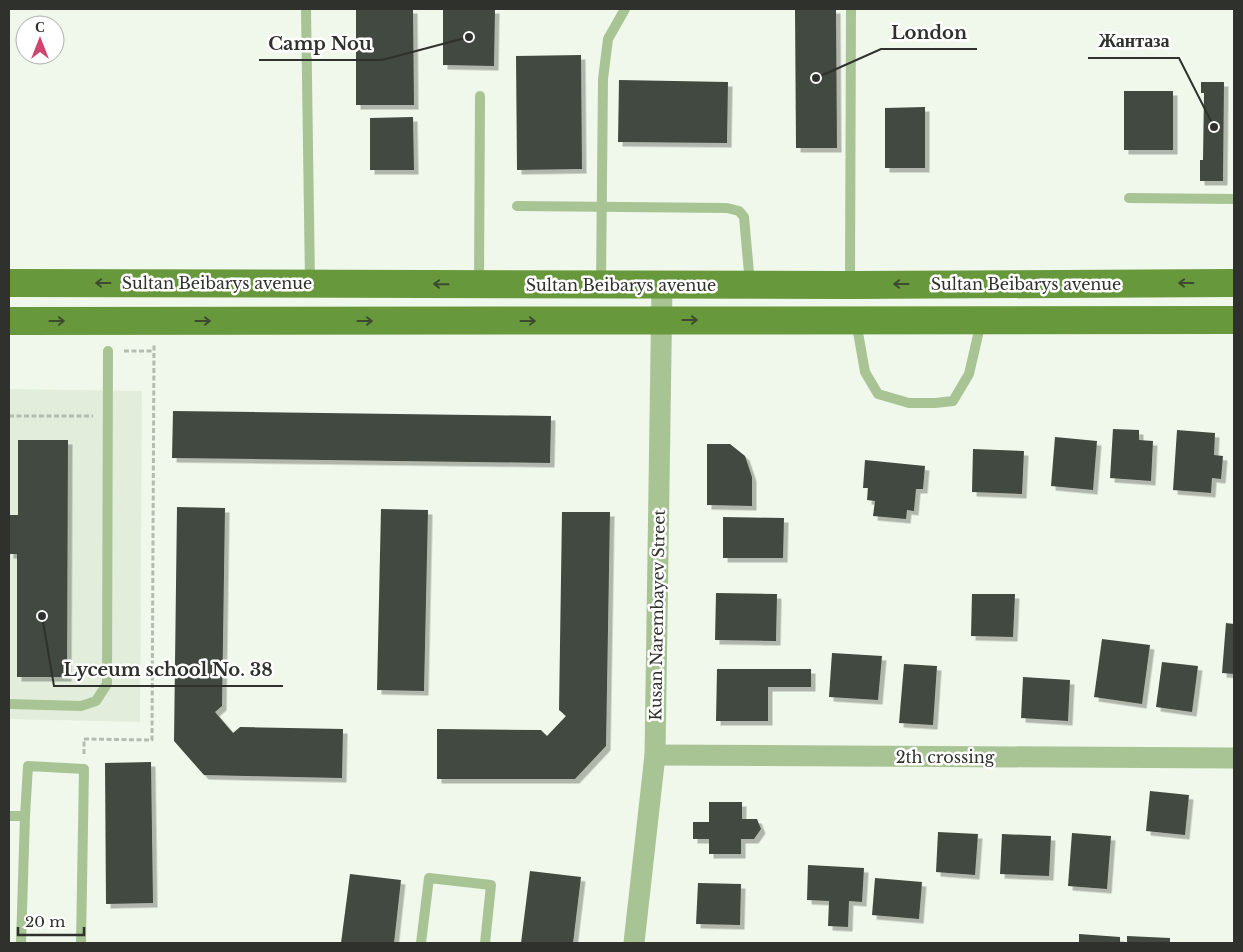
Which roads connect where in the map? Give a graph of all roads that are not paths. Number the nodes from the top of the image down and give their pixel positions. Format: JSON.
{"nodes":[{"id":1,"x":306,"y":9,"type":"edge"},
{"id":2,"x":624,"y":9,"type":"edge"},
{"id":3,"x":851,"y":9,"type":"edge"},
{"id":4,"x":480,"y":96,"type":"dead end"},
{"id":5,"x":1129,"y":198,"type":"dead end"},
{"id":6,"x":1234,"y":199,"type":"edge"},
{"id":7,"x":517,"y":206,"type":"dead end"},
{"id":8,"x":602,"y":206,"type":"junction"},
{"id":9,"x":9,"y":283,"type":"edge"},
{"id":10,"x":310,"y":283,"type":"junction"},
{"id":11,"x":1234,"y":283,"type":"edge"},
{"id":12,"x":601,"y":284,"type":"junction"},
{"id":13,"x":997,"y":284,"type":"junction"},
{"id":14,"x":478,"y":285,"type":"junction"},
{"id":15,"x":662,"y":285,"type":"junction"},
{"id":16,"x":750,"y":285,"type":"junction"},
{"id":17,"x":850,"y":285,"type":"junction"},
{"id":18,"x":662,"y":320,"type":"junction"},
{"id":19,"x":856,"y":320,"type":"junction"},
{"id":20,"x":989,"y":320,"type":"junction"},
{"id":21,"x":1234,"y":320,"type":"edge"},
{"id":22,"x":9,"y":321,"type":"edge"},
{"id":23,"x":108,"y":350,"type":"road end"},
{"id":24,"x":9,"y":704,"type":"edge"},
{"id":25,"x":655,"y":755,"type":"junction"},
{"id":26,"x":1234,"y":758,"type":"edge"},
{"id":27,"x":9,"y":816,"type":"edge"},
{"id":28,"x":25,"y":816,"type":"junction"},
{"id":29,"x":21,"y":943,"type":"edge"},
{"id":30,"x":81,"y":943,"type":"edge"},
{"id":31,"x":421,"y":943,"type":"edge"},
{"id":32,"x":485,"y":943,"type":"edge"},
{"id":33,"x":634,"y":943,"type":"edge"}],
"edges":[{"from":1,"to":10,"type":"lane"},
{"from":2,"to":8,"type":"lane"},
{"from":3,"to":17,"type":"lane"},
{"from":4,"to":14,"type":"lane"},
{"from":5,"to":6,"type":"lane"},
{"from":7,"to":8,"type":"lane"},
{"from":8,"to":12,"type":"lane"},
{"from":8,"to":16,"type":"lane"},
{"from":10,"to":9,"type":"main road","name":"Sultan Beibarys avenue","one_way":true},
{"from":14,"to":10,"type":"main road","name":"Sultan Beibarys avenue","one_way":true},
{"from":11,"to":13,"type":"main road","name":"Sultan Beibarys avenue","one_way":true},
{"from":12,"to":14,"type":"main road","name":"Sultan Beibarys avenue"},
{"from":12,"to":15,"type":"main road","name":"Sultan Beibarys avenue"},
{"from":13,"to":17,"type":"main road","name":"Sultan Beibarys avenue","one_way":true},
{"from":13,"to":20,"type":"main road"},
{"from":15,"to":16,"type":"main road","name":"Sultan Beibarys avenue"},
{"from":15,"to":18,"type":"street","name":"Kusan Narembayev Street"},
{"from":16,"to":17,"type":"main road","name":"Sultan Beibarys avenue"},
{"from":18,"to":19,"type":"main road","one_way":true},
{"from":22,"to":18,"type":"main road","one_way":true},
{"from":18,"to":25,"type":"street","name":"Kusan Narembayev Street"},
{"from":19,"to":20,"type":"main road"},
{"from":19,"to":20,"type":"lane"},
{"from":20,"to":21,"type":"main road"},
{"from":23,"to":24,"type":"lane"},
{"from":25,"to":26,"type":"street","name":"2th crossing"},
{"from":25,"to":33,"type":"street","name":"Kusan Narembayev Street"},
{"from":27,"to":28,"type":"lane"},
{"from":28,"to":29,"type":"lane"},
{"from":28,"to":30,"type":"lane"},
{"from":31,"to":32,"type":"lane"}]}
